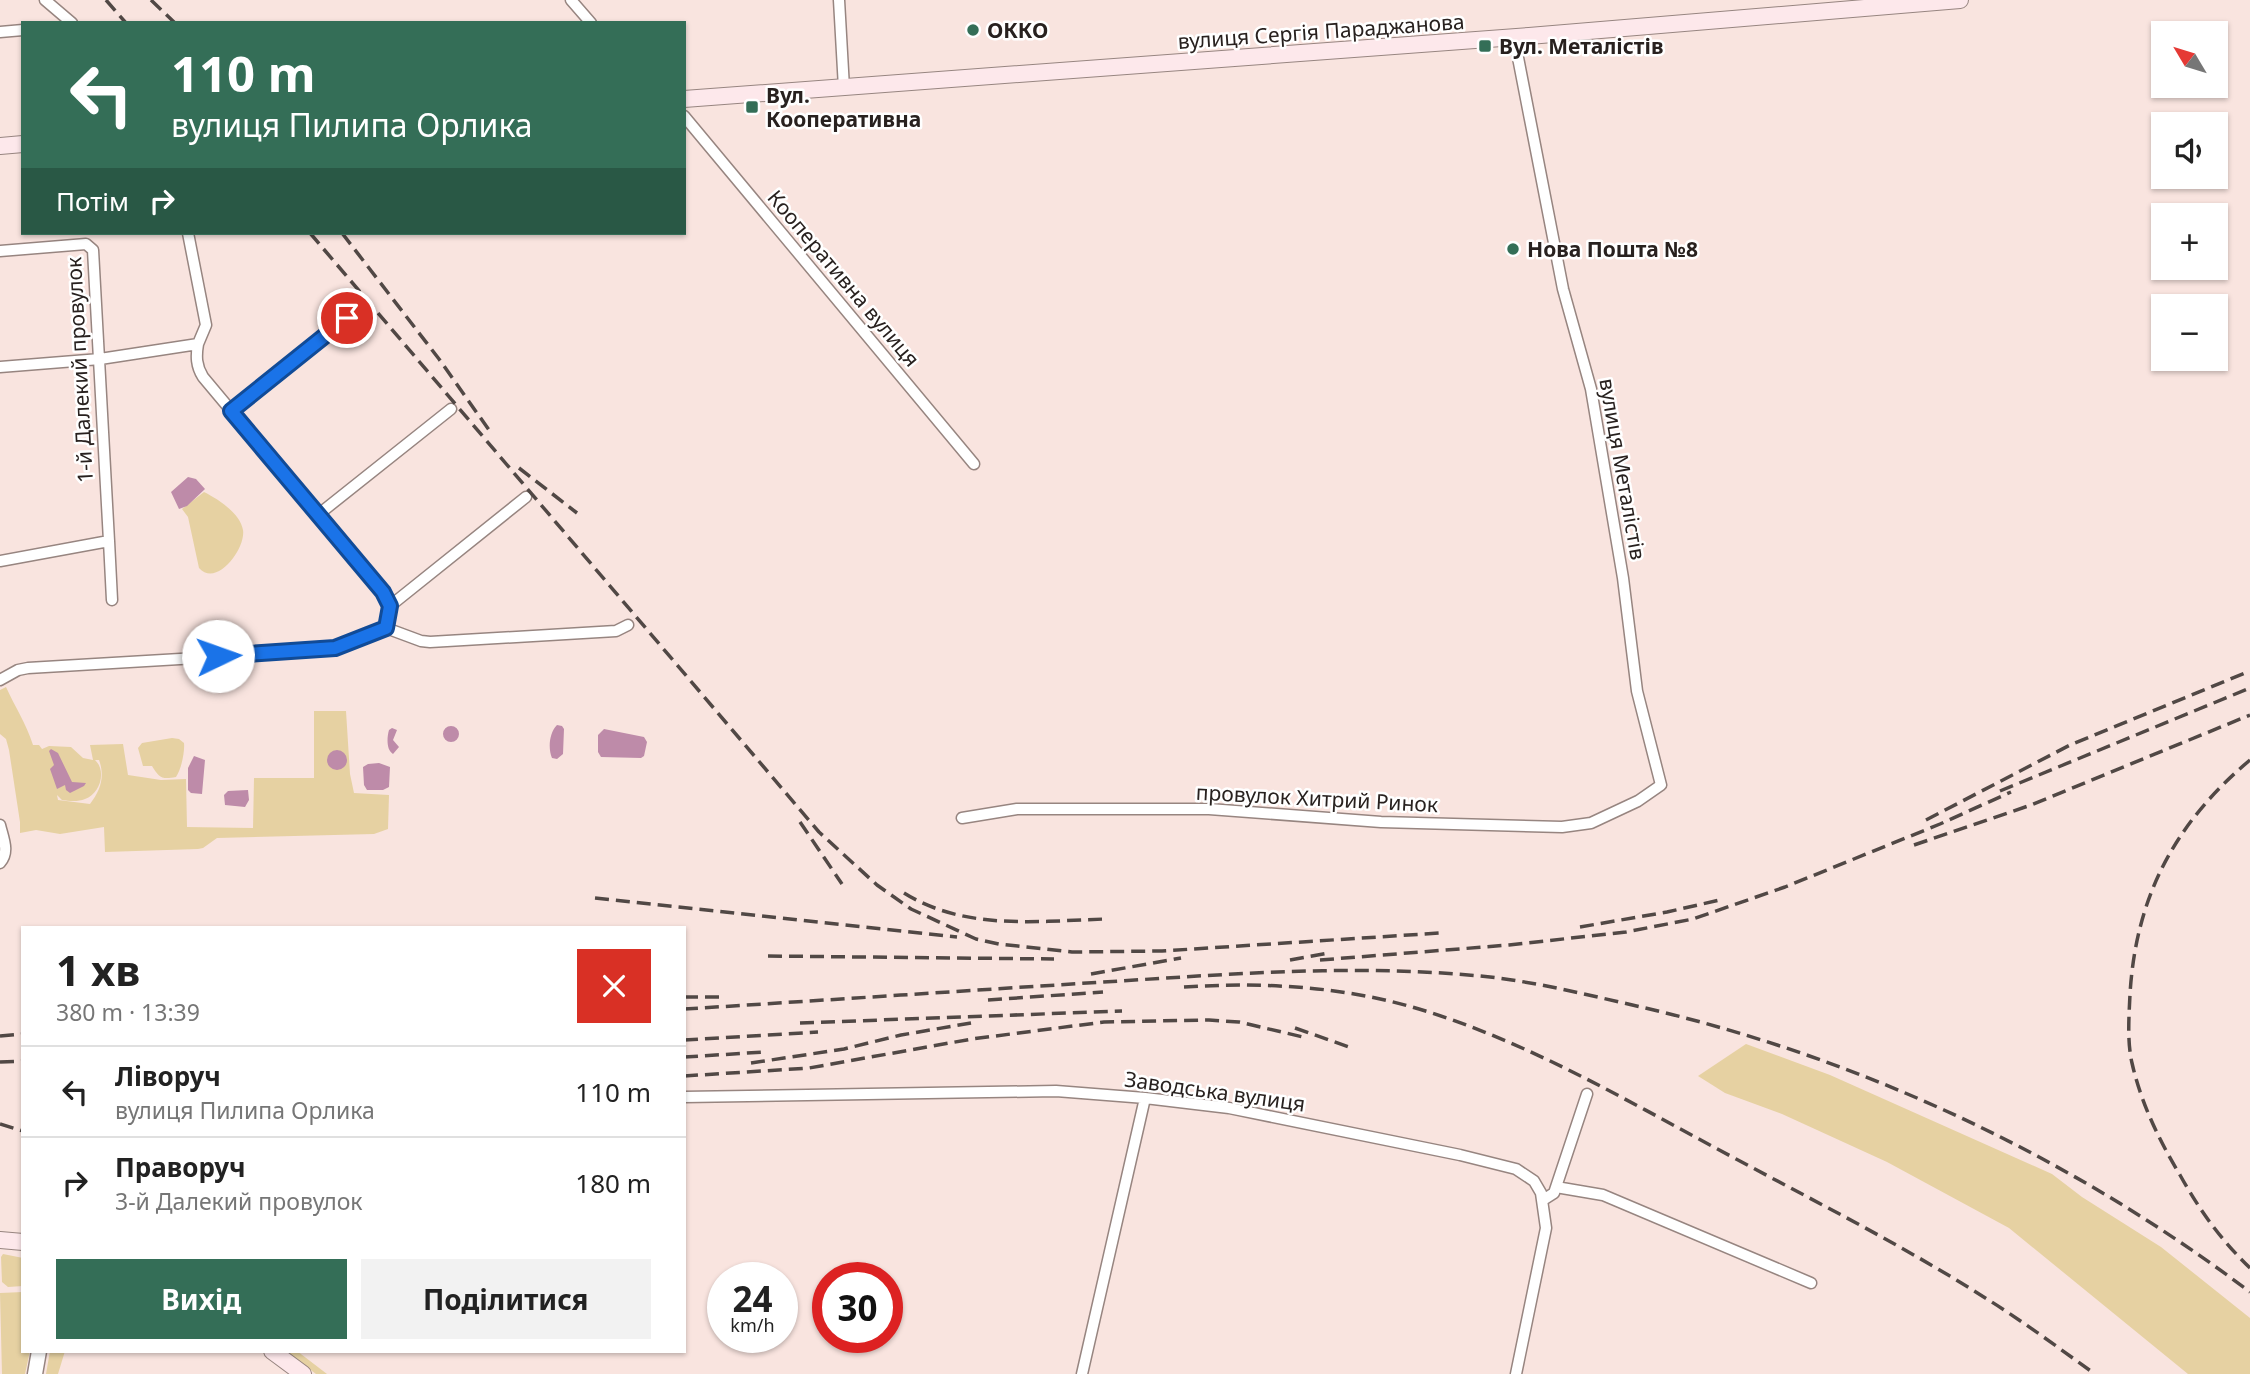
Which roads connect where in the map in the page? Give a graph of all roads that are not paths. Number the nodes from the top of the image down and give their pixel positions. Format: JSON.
{"nodes":[{"id":1,"x":45,"y":0,"type":"edge"},
{"id":2,"x":571,"y":0,"type":"edge"},
{"id":3,"x":839,"y":0,"type":"edge"},
{"id":4,"x":1960,"y":0,"type":"edge"},
{"id":5,"x":66,"y":21,"type":"edge"},
{"id":6,"x":589,"y":21,"type":"edge"},
{"id":7,"x":21,"y":30,"type":"edge"},
{"id":8,"x":0,"y":32,"type":"edge"},
{"id":9,"x":1514,"y":37,"type":"junction"},
{"id":10,"x":844,"y":88,"type":"junction"},
{"id":11,"x":686,"y":99,"type":"edge"},
{"id":12,"x":686,"y":118,"type":"edge"},
{"id":13,"x":21,"y":144,"type":"edge"},
{"id":14,"x":0,"y":146,"type":"edge"},
{"id":15,"x":188,"y":235,"type":"edge"},
{"id":16,"x":0,"y":251,"type":"edge"},
{"id":17,"x":359,"y":300,"type":"dead end"},
{"id":18,"x":198,"y":344,"type":"junction"},
{"id":19,"x":100,"y":359,"type":"junction"},
{"id":20,"x":0,"y":367,"type":"edge"},
{"id":21,"x":451,"y":409,"type":"dead end"},
{"id":22,"x":231,"y":411,"type":"junction"},
{"id":23,"x":974,"y":464,"type":"dead end"},
{"id":24,"x":526,"y":497,"type":"dead end"},
{"id":25,"x":318,"y":514,"type":"junction"},
{"id":26,"x":109,"y":541,"type":"junction"},
{"id":27,"x":0,"y":561,"type":"edge"},
{"id":28,"x":112,"y":600,"type":"dead end"},
{"id":29,"x":390,"y":606,"type":"junction"},
{"id":30,"x":628,"y":625,"type":"dead end"},
{"id":31,"x":386,"y":628,"type":"junction"},
{"id":32,"x":0,"y":680,"type":"edge"},
{"id":33,"x":1661,"y":785,"type":"joint"},
{"id":34,"x":962,"y":818,"type":"dead end"},
{"id":35,"x":0,"y":825,"type":"edge"},
{"id":36,"x":2,"y":861,"type":"edge"},
{"id":37,"x":1587,"y":1094,"type":"dead end"},
{"id":38,"x":686,"y":1097,"type":"edge"},
{"id":39,"x":1145,"y":1098,"type":"junction"},
{"id":40,"x":1556,"y":1187,"type":"junction"},
{"id":41,"x":1543,"y":1200,"type":"junction"},
{"id":42,"x":0,"y":1231,"type":"edge"},
{"id":43,"x":21,"y":1233,"type":"edge"},
{"id":44,"x":0,"y":1240,"type":"edge"},
{"id":45,"x":21,"y":1242,"type":"edge"},
{"id":46,"x":1811,"y":1283,"type":"dead end"},
{"id":47,"x":39,"y":1353,"type":"edge"},
{"id":48,"x":262,"y":1353,"type":"edge"},
{"id":49,"x":275,"y":1353,"type":"edge"},
{"id":50,"x":35,"y":1374,"type":"edge"},
{"id":51,"x":290,"y":1374,"type":"edge"},
{"id":52,"x":303,"y":1374,"type":"edge"},
{"id":53,"x":1082,"y":1374,"type":"edge"},
{"id":54,"x":1516,"y":1374,"type":"edge"}],
"edges":[{"from":1,"to":5,"type":"street"},
{"from":2,"to":6,"type":"street"},
{"from":3,"to":10,"type":"street"},
{"from":4,"to":9,"type":"main road","name":"вулиця Сергія Параджанова"},
{"from":7,"to":8,"type":"street"},
{"from":9,"to":10,"type":"main road","name":"вулиця Сергія Параджанова"},
{"from":9,"to":33,"type":"street","name":"вулиця Металістів"},
{"from":10,"to":11,"type":"main road","name":"вулиця Сергія Параджанова"},
{"from":12,"to":23,"type":"street","name":"Кооперативна вулиця"},
{"from":13,"to":14,"type":"main road"},
{"from":15,"to":18,"type":"street"},
{"from":16,"to":19,"type":"street","name":"1-й Далекий провулок"},
{"from":17,"to":22,"type":"street"},
{"from":18,"to":19,"type":"street"},
{"from":18,"to":22,"type":"street"},
{"from":19,"to":20,"type":"street"},
{"from":19,"to":26,"type":"street","name":"1-й Далекий провулок"},
{"from":21,"to":25,"type":"street"},
{"from":22,"to":25,"type":"street"},
{"from":24,"to":29,"type":"street"},
{"from":25,"to":29,"type":"street"},
{"from":26,"to":27,"type":"street"},
{"from":26,"to":28,"type":"street","name":"1-й Далекий провулок"},
{"from":29,"to":31,"type":"street"},
{"from":30,"to":31,"type":"street"},
{"from":31,"to":32,"type":"street"},
{"from":33,"to":34,"type":"street","name":"провулок Хитрий Ринок"},
{"from":35,"to":36,"type":"street"},
{"from":37,"to":40,"type":"street"},
{"from":38,"to":39,"type":"street","name":"Заводська вулиця"},
{"from":39,"to":41,"type":"street","name":"Заводська вулиця"},
{"from":39,"to":53,"type":"street"},
{"from":40,"to":41,"type":"street"},
{"from":40,"to":46,"type":"street"},
{"from":41,"to":54,"type":"street"},
{"from":42,"to":43,"type":"main road"},
{"from":44,"to":45,"type":"main road"},
{"from":47,"to":50,"type":"street"},
{"from":48,"to":51,"type":"main road"},
{"from":49,"to":52,"type":"main road"}]}
